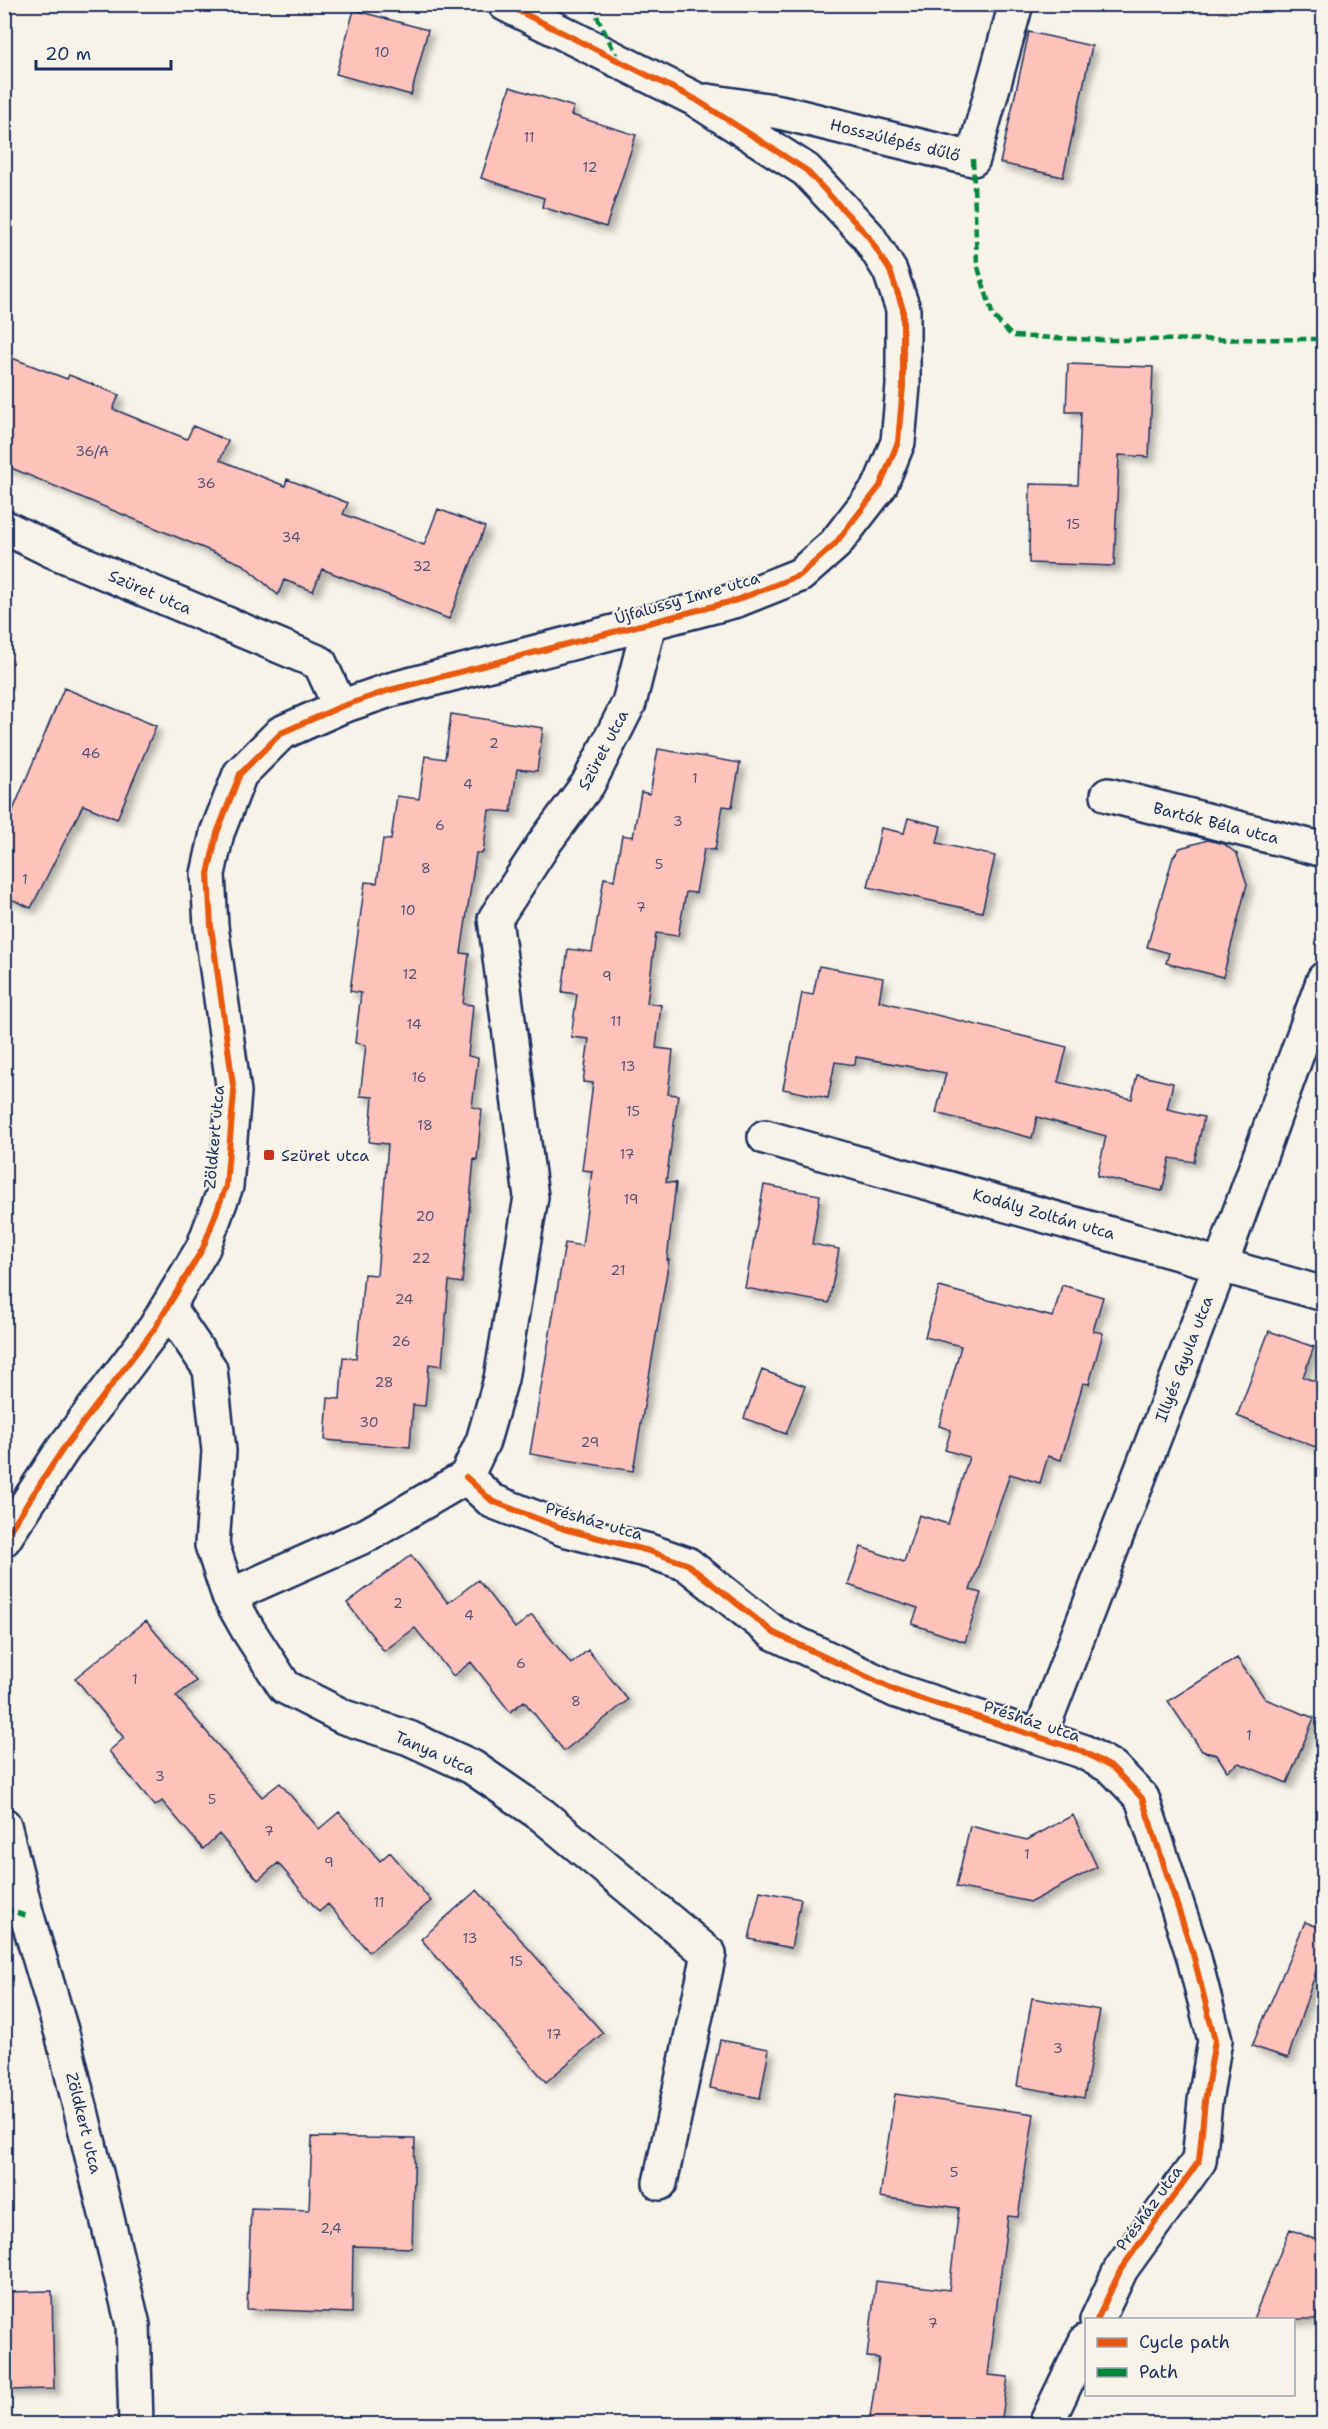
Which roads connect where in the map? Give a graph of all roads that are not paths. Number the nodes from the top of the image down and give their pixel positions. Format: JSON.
{"nodes":[{"id":1,"x":505,"y":4,"type":"edge"},
{"id":2,"x":1016,"y":4,"type":"edge"},
{"id":3,"x":695,"y":99,"type":"junction"},
{"id":4,"x":4,"y":527,"type":"edge"},
{"id":5,"x":649,"y":624,"type":"junction"},
{"id":6,"x":340,"y":706,"type":"junction"},
{"id":7,"x":281,"y":733,"type":"joint"},
{"id":8,"x":1108,"y":795,"type":"dead end"},
{"id":9,"x":1323,"y":850,"type":"edge"},
{"id":10,"x":1323,"y":979,"type":"edge"},
{"id":11,"x":765,"y":1137,"type":"dead end"},
{"id":12,"x":1221,"y":1264,"type":"junction"},
{"id":13,"x":1323,"y":1294,"type":"edge"},
{"id":14,"x":168,"y":1307,"type":"junction"},
{"id":15,"x":466,"y":1477,"type":"junction"},
{"id":16,"x":4,"y":1539,"type":"edge"},
{"id":17,"x":230,"y":1596,"type":"junction"},
{"id":18,"x":1039,"y":1737,"type":"junction"},
{"id":19,"x":4,"y":1825,"type":"edge"},
{"id":20,"x":660,"y":2183,"type":"dead end"},
{"id":21,"x":1097,"y":2318,"type":"edge"},
{"id":22,"x":1085,"y":2342,"type":"edge"},
{"id":23,"x":136,"y":2424,"type":"edge"},
{"id":24,"x":1046,"y":2424,"type":"edge"}],
"edges":[{"from":1,"to":3,"type":"street","name":"Újfalussy Imre utca"},
{"from":2,"to":3,"type":"street","name":"Hosszúlépés dűlő"},
{"from":3,"to":5,"type":"street","name":"Újfalussy Imre utca"},
{"from":4,"to":6,"type":"street","name":"Szüret utca"},
{"from":5,"to":6,"type":"street","name":"Újfalussy Imre utca"},
{"from":5,"to":15,"type":"street","name":"Szüret utca"},
{"from":6,"to":7,"type":"street","name":"Újfalussy Imre utca"},
{"from":7,"to":14,"type":"street","name":"Zöldkert utca"},
{"from":8,"to":9,"type":"street","name":"Bartók Béla utca"},
{"from":10,"to":12,"type":"street","name":"Illyés Gyula utca"},
{"from":11,"to":12,"type":"street","name":"Kodály Zoltán utca"},
{"from":12,"to":13,"type":"street","name":"Kodály Zoltán utca"},
{"from":12,"to":18,"type":"street","name":"Illyés Gyula utca"},
{"from":14,"to":16,"type":"street","name":"Zöldkert utca"},
{"from":14,"to":17,"type":"street","name":"Tanya utca"},
{"from":15,"to":17,"type":"street"},
{"from":15,"to":18,"type":"street","name":"Présház utca"},
{"from":17,"to":20,"type":"street","name":"Tanya utca"},
{"from":18,"to":21,"type":"street","name":"Présház utca"},
{"from":19,"to":23,"type":"street","name":"Zöldkert utca"},
{"from":22,"to":24,"type":"street"}]}
